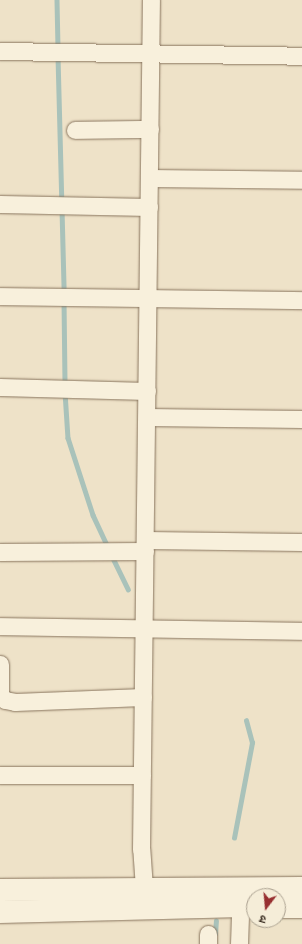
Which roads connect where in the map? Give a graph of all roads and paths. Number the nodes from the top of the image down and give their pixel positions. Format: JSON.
{"nodes":[{"id":1,"x":151,"y":0,"type":"edge"},
{"id":2,"x":0,"y":51,"type":"edge"},
{"id":3,"x":151,"y":54,"type":"junction"},
{"id":4,"x":302,"y":56,"type":"edge"},
{"id":5,"x":150,"y":129,"type":"junction"},
{"id":6,"x":75,"y":130,"type":"dead end"},
{"id":7,"x":149,"y":178,"type":"junction"},
{"id":8,"x":302,"y":180,"type":"edge"},
{"id":9,"x":0,"y":204,"type":"edge"},
{"id":10,"x":149,"y":207,"type":"junction"},
{"id":11,"x":0,"y":296,"type":"edge"},
{"id":12,"x":148,"y":298,"type":"junction"},
{"id":13,"x":302,"y":300,"type":"edge"},
{"id":14,"x":0,"y":387,"type":"edge"},
{"id":15,"x":147,"y":391,"type":"junction"},
{"id":16,"x":146,"y":417,"type":"junction"},
{"id":17,"x":302,"y":419,"type":"edge"},
{"id":18,"x":302,"y":542,"type":"edge"},
{"id":19,"x":145,"y":545,"type":"junction"},
{"id":20,"x":0,"y":552,"type":"edge"},
{"id":21,"x":0,"y":626,"type":"edge"},
{"id":22,"x":144,"y":628,"type":"junction"},
{"id":23,"x":302,"y":631,"type":"edge"},
{"id":24,"x":0,"y":664,"type":"edge"},
{"id":25,"x":143,"y":697,"type":"junction"},
{"id":26,"x":0,"y":775,"type":"edge"},
{"id":27,"x":142,"y":775,"type":"junction"},
{"id":28,"x":144,"y":888,"type":"junction"},
{"id":29,"x":302,"y":888,"type":"edge"},
{"id":30,"x":0,"y":890,"type":"edge"},
{"id":31,"x":246,"y":906,"type":"edge"},
{"id":32,"x":286,"y":907,"type":"edge"},
{"id":33,"x":302,"y":907,"type":"edge"},
{"id":34,"x":246,"y":911,"type":"edge"},
{"id":35,"x":0,"y":912,"type":"edge"},
{"id":36,"x":239,"y":944,"type":"edge"}],
"edges":[{"from":1,"to":3,"type":"street"},
{"from":2,"to":3,"type":"street"},
{"from":3,"to":4,"type":"street"},
{"from":3,"to":5,"type":"street"},
{"from":5,"to":6,"type":"street"},
{"from":5,"to":7,"type":"street"},
{"from":7,"to":8,"type":"street"},
{"from":7,"to":10,"type":"street"},
{"from":9,"to":10,"type":"street"},
{"from":10,"to":12,"type":"street"},
{"from":11,"to":12,"type":"street"},
{"from":12,"to":13,"type":"street"},
{"from":12,"to":15,"type":"street"},
{"from":14,"to":15,"type":"street"},
{"from":15,"to":16,"type":"street"},
{"from":16,"to":17,"type":"street"},
{"from":16,"to":19,"type":"street"},
{"from":18,"to":19,"type":"street"},
{"from":19,"to":20,"type":"street"},
{"from":19,"to":22,"type":"street"},
{"from":21,"to":22,"type":"street"},
{"from":22,"to":23,"type":"street"},
{"from":22,"to":25,"type":"street"},
{"from":24,"to":25,"type":"street"},
{"from":25,"to":27,"type":"street"},
{"from":26,"to":27,"type":"street"},
{"from":27,"to":28,"type":"street"},
{"from":28,"to":29,"type":"street"},
{"from":28,"to":30,"type":"street"},
{"from":31,"to":35,"type":"street"},
{"from":32,"to":33,"type":"street"},
{"from":34,"to":36,"type":"street"}]}
